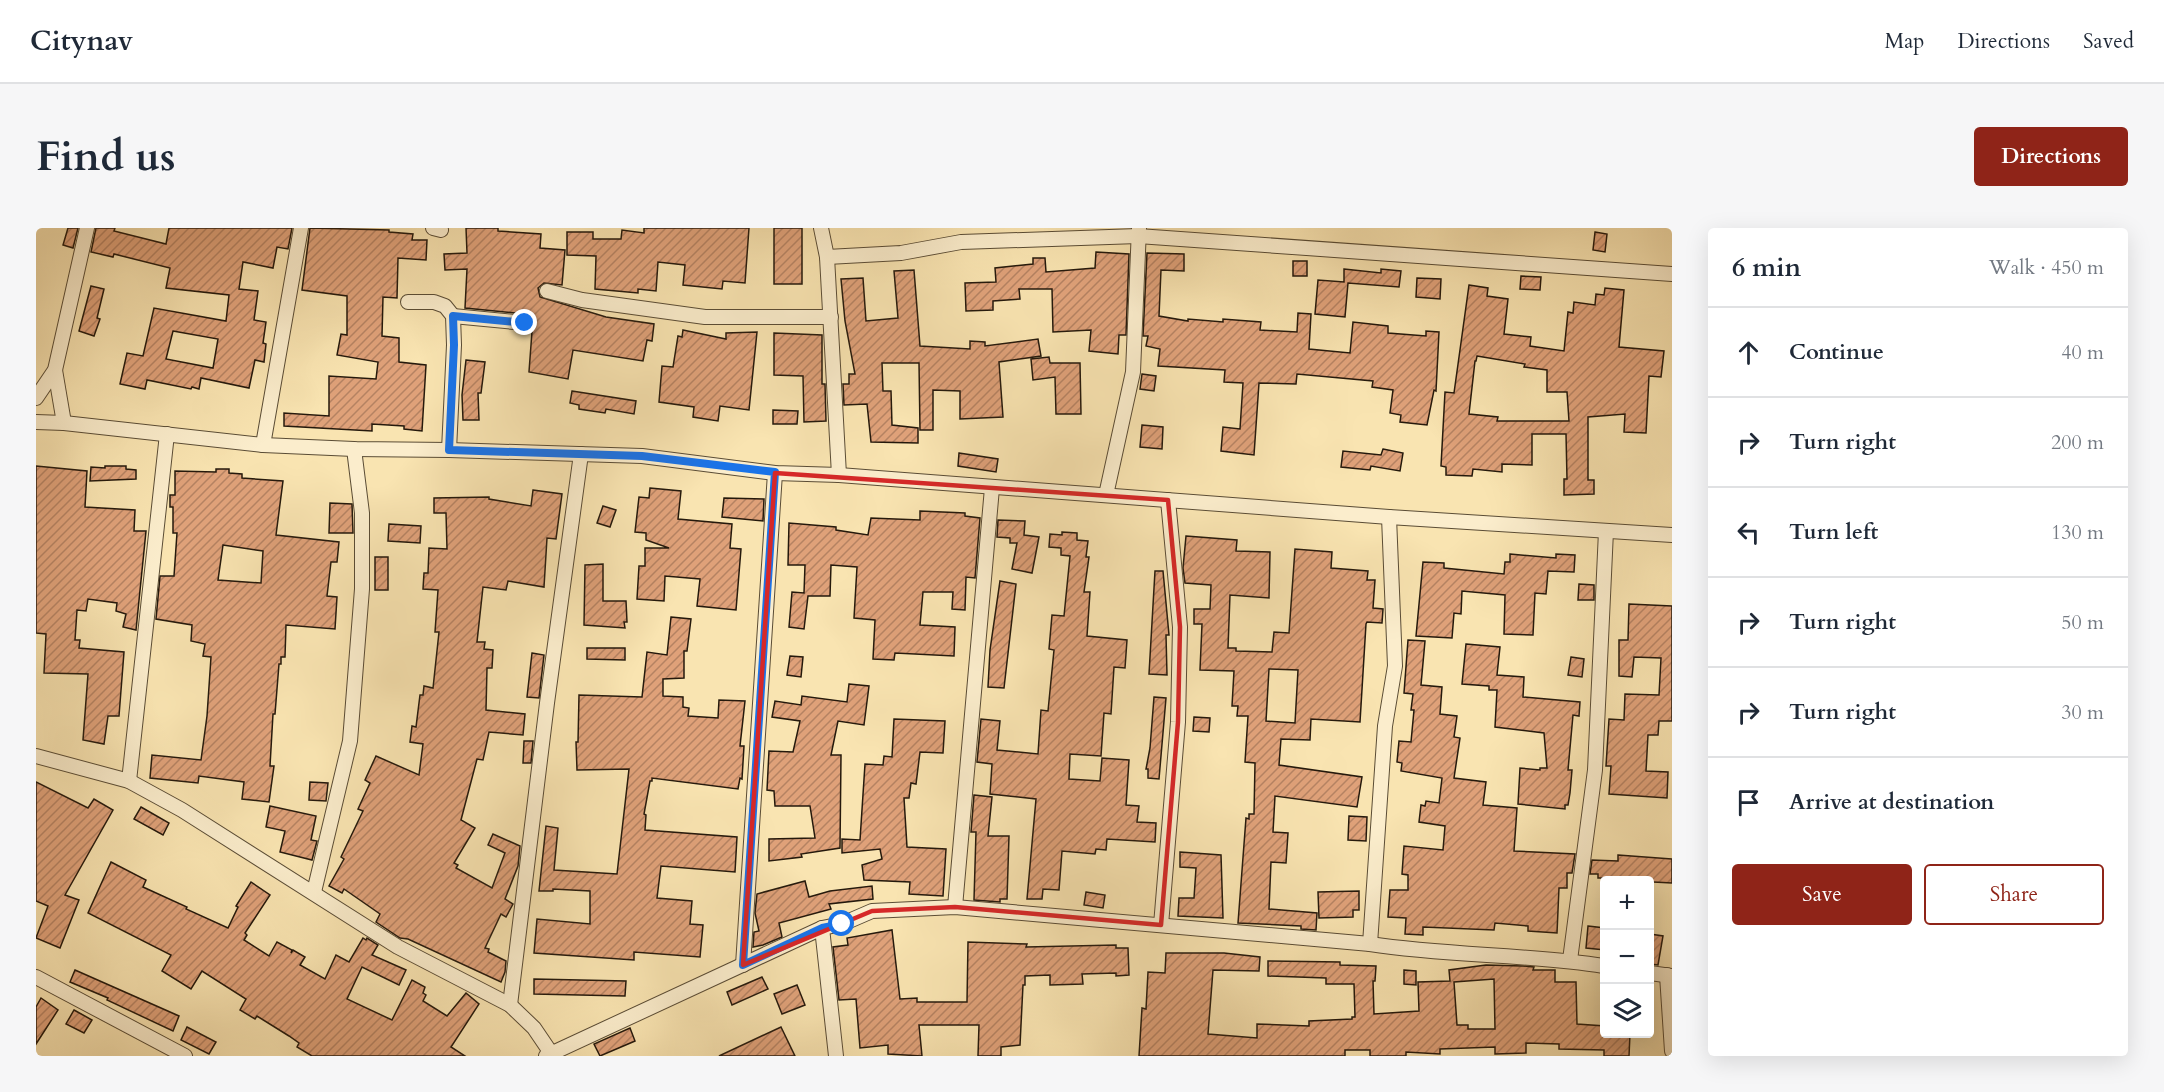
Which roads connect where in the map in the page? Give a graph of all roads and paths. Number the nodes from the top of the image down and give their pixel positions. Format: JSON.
{"nodes":[{"id":1,"x":87,"y":228,"type":"edge"},
{"id":2,"x":301,"y":228,"type":"edge"},
{"id":3,"x":821,"y":228,"type":"edge"},
{"id":4,"x":1139,"y":232,"type":"edge"},
{"id":5,"x":827,"y":257,"type":"junction"},
{"id":6,"x":1672,"y":274,"type":"edge"},
{"id":7,"x":547,"y":291,"type":"dead end"},
{"id":8,"x":408,"y":302,"type":"dead end"},
{"id":9,"x":453,"y":316,"type":"junction"},
{"id":10,"x":831,"y":317,"type":"junction"},
{"id":11,"x":525,"y":323,"type":"dead end"},
{"id":12,"x":55,"y":370,"type":"junction"},
{"id":13,"x":36,"y":398,"type":"edge"},
{"id":14,"x":36,"y":422,"type":"edge"},
{"id":15,"x":64,"y":423,"type":"junction"},
{"id":16,"x":167,"y":434,"type":"junction"},
{"id":17,"x":263,"y":445,"type":"junction"},
{"id":18,"x":354,"y":449,"type":"junction"},
{"id":19,"x":449,"y":450,"type":"junction"},
{"id":20,"x":581,"y":454,"type":"junction"},
{"id":21,"x":775,"y":472,"type":"junction"},
{"id":22,"x":839,"y":475,"type":"junction"},
{"id":23,"x":992,"y":488,"type":"junction"},
{"id":24,"x":1106,"y":495,"type":"junction"},
{"id":25,"x":1168,"y":500,"type":"junction"},
{"id":26,"x":1389,"y":517,"type":"junction"},
{"id":27,"x":1606,"y":531,"type":"junction"},
{"id":28,"x":1672,"y":536,"type":"edge"},
{"id":29,"x":36,"y":756,"type":"edge"},
{"id":30,"x":129,"y":781,"type":"junction"},
{"id":31,"x":314,"y":892,"type":"junction"},
{"id":32,"x":955,"y":907,"type":"junction"},
{"id":33,"x":1161,"y":925,"type":"junction"},
{"id":34,"x":822,"y":928,"type":"junction"},
{"id":35,"x":1370,"y":944,"type":"junction"},
{"id":36,"x":1570,"y":960,"type":"junction"},
{"id":37,"x":743,"y":965,"type":"junction"},
{"id":38,"x":1600,"y":965,"type":"edge"},
{"id":39,"x":1654,"y":974,"type":"edge"},
{"id":40,"x":1669,"y":976,"type":"edge"},
{"id":41,"x":36,"y":977,"type":"edge"},
{"id":42,"x":510,"y":1005,"type":"junction"},
{"id":43,"x":1672,"y":1051,"type":"edge"},
{"id":44,"x":550,"y":1055,"type":"edge"},
{"id":45,"x":185,"y":1056,"type":"edge"},
{"id":46,"x":836,"y":1056,"type":"edge"}],
"edges":[{"from":1,"to":12,"type":"street"},
{"from":2,"to":17,"type":"street"},
{"from":3,"to":5,"type":"street"},
{"from":4,"to":5,"type":"street"},
{"from":4,"to":6,"type":"street"},
{"from":4,"to":24,"type":"street"},
{"from":5,"to":10,"type":"street"},
{"from":7,"to":10,"type":"street"},
{"from":8,"to":9,"type":"street"},
{"from":9,"to":11,"type":"street"},
{"from":9,"to":19,"type":"street"},
{"from":10,"to":22,"type":"street"},
{"from":12,"to":13,"type":"street"},
{"from":12,"to":15,"type":"street"},
{"from":14,"to":15,"type":"street"},
{"from":15,"to":16,"type":"street"},
{"from":16,"to":17,"type":"street"},
{"from":16,"to":30,"type":"street"},
{"from":17,"to":18,"type":"street"},
{"from":18,"to":19,"type":"street"},
{"from":18,"to":31,"type":"street"},
{"from":19,"to":20,"type":"street"},
{"from":20,"to":21,"type":"street"},
{"from":20,"to":42,"type":"street"},
{"from":21,"to":22,"type":"street"},
{"from":21,"to":37,"type":"street"},
{"from":22,"to":23,"type":"street"},
{"from":23,"to":24,"type":"street"},
{"from":23,"to":32,"type":"street"},
{"from":24,"to":25,"type":"street"},
{"from":25,"to":26,"type":"street"},
{"from":25,"to":33,"type":"street"},
{"from":26,"to":27,"type":"street"},
{"from":26,"to":35,"type":"street"},
{"from":27,"to":28,"type":"street"},
{"from":27,"to":36,"type":"street"},
{"from":29,"to":30,"type":"street"},
{"from":30,"to":31,"type":"street"},
{"from":31,"to":42,"type":"street"},
{"from":32,"to":33,"type":"street"},
{"from":32,"to":34,"type":"street"},
{"from":33,"to":35,"type":"street"},
{"from":34,"to":37,"type":"street"},
{"from":34,"to":46,"type":"street"},
{"from":35,"to":36,"type":"street"},
{"from":36,"to":38,"type":"street"},
{"from":37,"to":44,"type":"street"},
{"from":39,"to":40,"type":"street"},
{"from":40,"to":43,"type":"street"},
{"from":41,"to":45,"type":"street"},
{"from":42,"to":44,"type":"street"}]}
